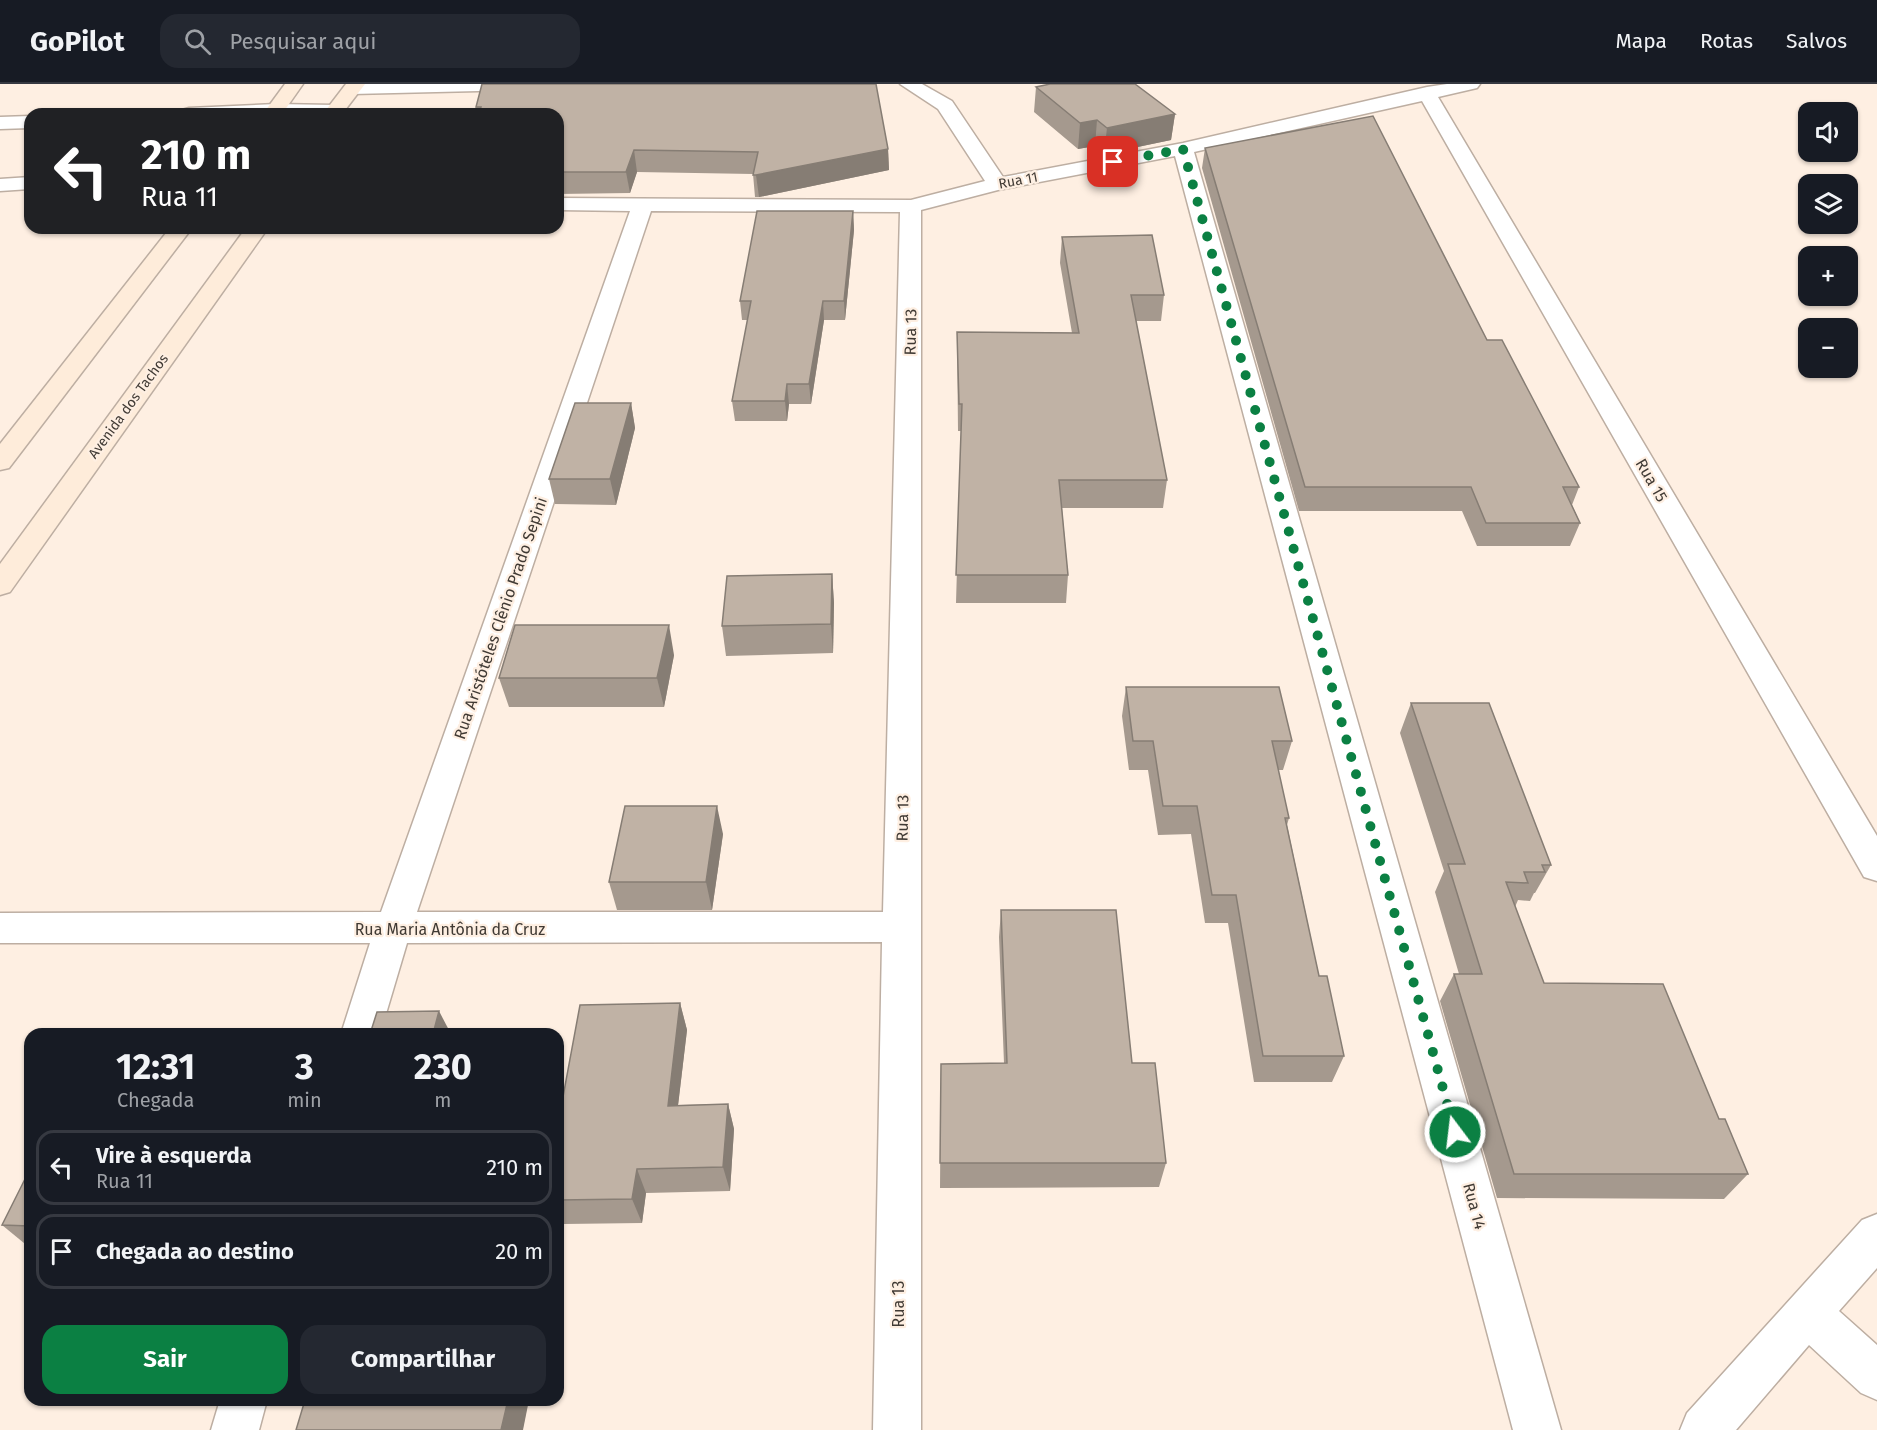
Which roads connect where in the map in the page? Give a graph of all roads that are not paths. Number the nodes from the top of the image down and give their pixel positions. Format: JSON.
{"nodes":[{"id":1,"x":294,"y":84,"type":"edge"},
{"id":2,"x":562,"y":84,"type":"edge"},
{"id":3,"x":909,"y":84,"type":"edge"},
{"id":4,"x":1471,"y":84,"type":"edge"},
{"id":5,"x":354,"y":86,"type":"edge"},
{"id":6,"x":1427,"y":93,"type":"junction"},
{"id":7,"x":277,"y":108,"type":"edge"},
{"id":8,"x":336,"y":108,"type":"edge"},
{"id":9,"x":24,"y":122,"type":"edge"},
{"id":10,"x":0,"y":123,"type":"edge"},
{"id":11,"x":1183,"y":149,"type":"junction"},
{"id":12,"x":24,"y":183,"type":"edge"},
{"id":13,"x":997,"y":184,"type":"junction"},
{"id":14,"x":0,"y":185,"type":"edge"},
{"id":15,"x":643,"y":203,"type":"junction"},
{"id":16,"x":564,"y":204,"type":"edge"},
{"id":17,"x":911,"y":206,"type":"junction"},
{"id":18,"x":176,"y":234,"type":"edge"},
{"id":19,"x":253,"y":234,"type":"edge"},
{"id":20,"x":4,"y":451,"type":"edge"},
{"id":21,"x":0,"y":585,"type":"edge"},
{"id":22,"x":1877,"y":867,"type":"edge"},
{"id":23,"x":901,"y":927,"type":"junction"},
{"id":24,"x":0,"y":928,"type":"edge"},
{"id":25,"x":393,"y":929,"type":"junction"},
{"id":26,"x":362,"y":1028,"type":"edge"},
{"id":27,"x":1877,"y":1235,"type":"edge"},
{"id":28,"x":1809,"y":1314,"type":"junction"},
{"id":29,"x":1877,"y":1377,"type":"edge"},
{"id":30,"x":242,"y":1406,"type":"edge"},
{"id":31,"x":235,"y":1430,"type":"edge"},
{"id":32,"x":897,"y":1430,"type":"edge"},
{"id":33,"x":1537,"y":1430,"type":"edge"},
{"id":34,"x":1704,"y":1430,"type":"edge"}],
"edges":[{"from":1,"to":7,"type":"street"},
{"from":2,"to":5,"type":"street"},
{"from":3,"to":13,"type":"street"},
{"from":4,"to":6,"type":"street","name":"Rua 11"},
{"from":5,"to":8,"type":"street"},
{"from":6,"to":11,"type":"street","name":"Rua 11"},
{"from":6,"to":22,"type":"street","name":"Rua 15"},
{"from":9,"to":10,"type":"street"},
{"from":11,"to":13,"type":"street","name":"Rua 11"},
{"from":11,"to":33,"type":"street","name":"Rua 14"},
{"from":12,"to":14,"type":"street"},
{"from":13,"to":17,"type":"street","name":"Rua 11"},
{"from":15,"to":16,"type":"street","name":"Rua 11"},
{"from":15,"to":17,"type":"street","name":"Rua 11"},
{"from":15,"to":25,"type":"street","name":"Rua Aristóteles Clênio Prado Sepini"},
{"from":17,"to":23,"type":"street","name":"Rua 13"},
{"from":18,"to":20,"type":"street"},
{"from":19,"to":21,"type":"street","name":"Avenida dos Tachos"},
{"from":23,"to":25,"type":"street","name":"Rua Maria Antônia da Cruz"},
{"from":23,"to":32,"type":"street","name":"Rua 13"},
{"from":24,"to":25,"type":"street","name":"Rua Maria Antônia da Cruz"},
{"from":25,"to":26,"type":"street","name":"Rua Aristóteles Clênio Prado Sepini"},
{"from":27,"to":28,"type":"street"},
{"from":28,"to":29,"type":"street"},
{"from":28,"to":34,"type":"street"},
{"from":30,"to":31,"type":"street"}]}
